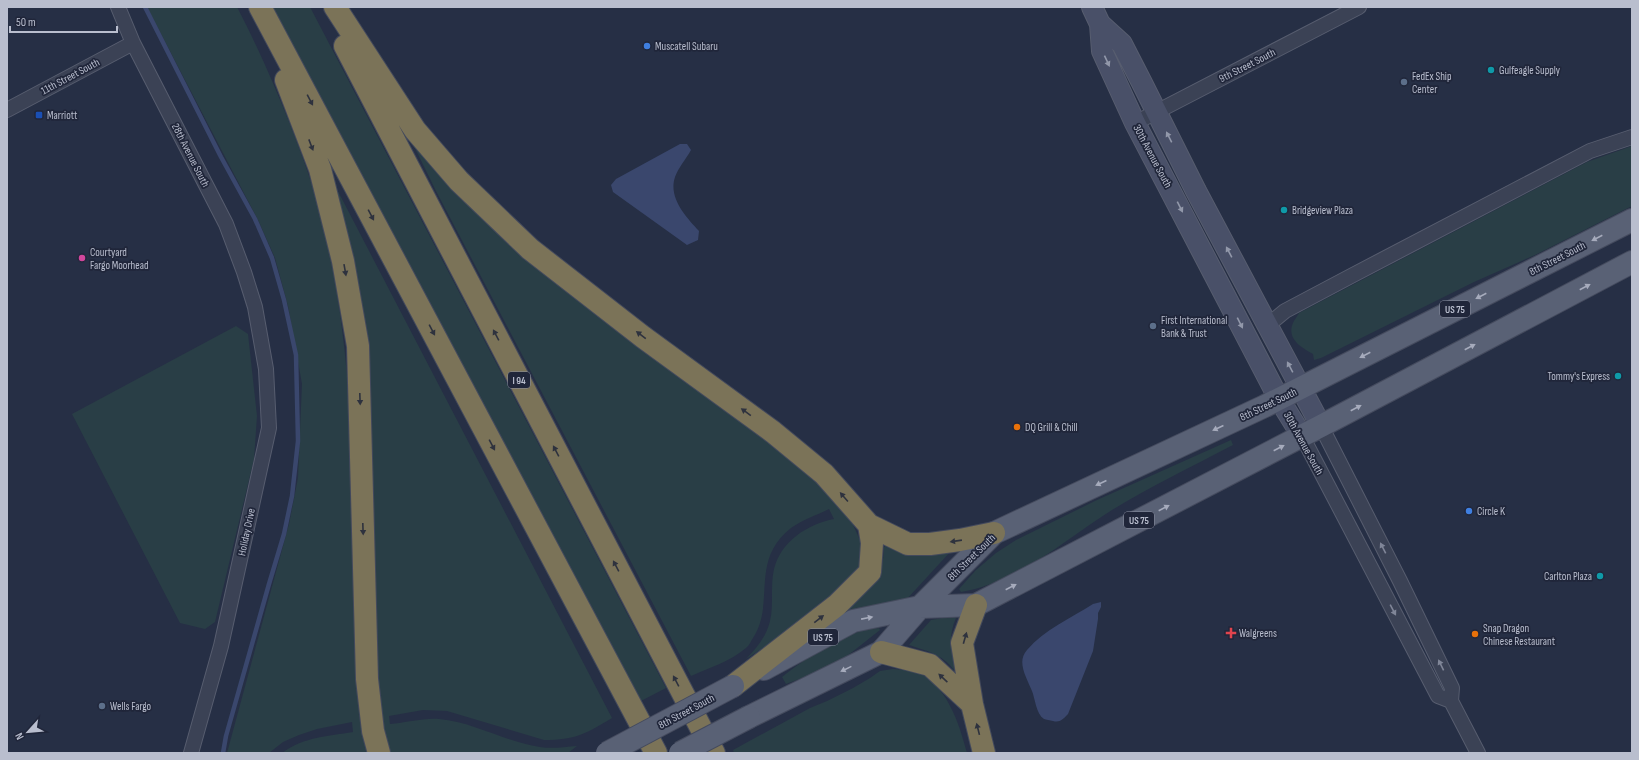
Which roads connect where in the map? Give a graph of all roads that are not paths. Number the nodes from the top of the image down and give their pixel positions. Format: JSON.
{"nodes":[{"id":1,"x":118,"y":7,"type":"edge"},
{"id":2,"x":260,"y":7,"type":"edge"},
{"id":3,"x":325,"y":7,"type":"edge"},
{"id":4,"x":335,"y":7,"type":"edge"},
{"id":5,"x":1359,"y":7,"type":"edge"},
{"id":6,"x":1096,"y":15,"type":"edge"},
{"id":7,"x":272,"y":29,"type":"junction"},
{"id":8,"x":134,"y":43,"type":"junction"},
{"id":9,"x":7,"y":110,"type":"edge"},
{"id":10,"x":1156,"y":112,"type":"junction"},
{"id":11,"x":1136,"y":123,"type":"junction"},
{"id":12,"x":1632,"y":137,"type":"edge"},
{"id":13,"x":1632,"y":220,"type":"edge"},
{"id":14,"x":1632,"y":262,"type":"edge"},
{"id":15,"x":255,"y":307,"type":"joint"},
{"id":16,"x":1268,"y":325,"type":"junction"},
{"id":17,"x":1301,"y":388,"type":"junction"},
{"id":18,"x":1279,"y":399,"type":"junction"},
{"id":19,"x":1321,"y":426,"type":"junction"},
{"id":20,"x":1302,"y":436,"type":"junction"},
{"id":21,"x":869,"y":526,"type":"junction"},
{"id":22,"x":994,"y":533,"type":"junction"},
{"id":23,"x":1400,"y":581,"type":"junction"},
{"id":24,"x":1383,"y":590,"type":"junction"},
{"id":25,"x":976,"y":605,"type":"junction"},
{"id":26,"x":920,"y":607,"type":"junction"},
{"id":27,"x":881,"y":652,"type":"junction"},
{"id":28,"x":733,"y":686,"type":"junction"},
{"id":29,"x":1451,"y":701,"type":"junction"},
{"id":30,"x":972,"y":704,"type":"junction"},
{"id":31,"x":191,"y":753,"type":"edge"},
{"id":32,"x":379,"y":753,"type":"edge"},
{"id":33,"x":606,"y":753,"type":"edge"},
{"id":34,"x":656,"y":753,"type":"edge"},
{"id":35,"x":680,"y":753,"type":"edge"},
{"id":36,"x":714,"y":753,"type":"edge"},
{"id":37,"x":984,"y":753,"type":"edge"},
{"id":38,"x":1478,"y":753,"type":"edge"}],
"edges":[{"from":1,"to":8,"type":"street","name":"28th Avenue South"},
{"from":2,"to":7,"type":"highway"},
{"from":36,"to":3,"type":"highway","number":"I 94","one_way":true},
{"from":21,"to":4,"type":"highway","one_way":true},
{"from":5,"to":10,"type":"street","name":"9th Street South"},
{"from":6,"to":10,"type":"street","name":"30th Avenue South"},
{"from":6,"to":11,"type":"street","name":"30th Avenue South","one_way":true},
{"from":7,"to":32,"type":"highway","one_way":true},
{"from":7,"to":34,"type":"highway","one_way":true},
{"from":8,"to":9,"type":"street","name":"11th Street South"},
{"from":8,"to":15,"type":"street","name":"28th Avenue South"},
{"from":10,"to":11,"type":"street","name":"9th Street South"},
{"from":16,"to":10,"type":"street","name":"30th Avenue South","one_way":true},
{"from":11,"to":18,"type":"street","name":"30th Avenue South","one_way":true},
{"from":12,"to":16,"type":"street"},
{"from":13,"to":17,"type":"main road","name":"8th Street South","number":"US 75","one_way":true},
{"from":19,"to":14,"type":"main road","name":"8th Street South","number":"US 75","one_way":true},
{"from":15,"to":31,"type":"street","name":"Holiday Drive"},
{"from":17,"to":16,"type":"street","name":"30th Avenue South","one_way":true},
{"from":17,"to":18,"type":"main road","name":"8th Street South","number":"US 75"},
{"from":17,"to":19,"type":"street","name":"30th Avenue South"},
{"from":18,"to":20,"type":"street","name":"30th Avenue South"},
{"from":18,"to":22,"type":"main road","name":"8th Street South","number":"US 75","one_way":true},
{"from":19,"to":20,"type":"main road","name":"8th Street South","number":"US 75"},
{"from":23,"to":19,"type":"street","name":"30th Avenue South","one_way":true},
{"from":20,"to":24,"type":"street","name":"30th Avenue South"},
{"from":25,"to":20,"type":"main road","name":"8th Street South","number":"US 75","one_way":true},
{"from":22,"to":21,"type":"highway","one_way":true},
{"from":28,"to":21,"type":"highway","one_way":true},
{"from":22,"to":26,"type":"main road","name":"8th Street South","number":"US 75"},
{"from":23,"to":24,"type":"street"},
{"from":29,"to":23,"type":"street","name":"30th Avenue South","one_way":true},
{"from":24,"to":29,"type":"street","name":"30th Avenue South","one_way":true},
{"from":25,"to":26,"type":"main road","name":"8th Street South","number":"US 75"},
{"from":30,"to":25,"type":"highway","one_way":true},
{"from":26,"to":27,"type":"main road","name":"8th Street South","number":"US 75"},
{"from":28,"to":26,"type":"main road","name":"8th Street South","number":"US 75","one_way":true},
{"from":30,"to":27,"type":"highway","one_way":true},
{"from":27,"to":35,"type":"main road","name":"8th Street South","number":"US 75","one_way":true,"bridge":true},
{"from":28,"to":33,"type":"main road","name":"8th Street South","number":"US 75","bridge":true},
{"from":29,"to":38,"type":"street","name":"30th Avenue South"},
{"from":37,"to":30,"type":"highway","one_way":true}]}
